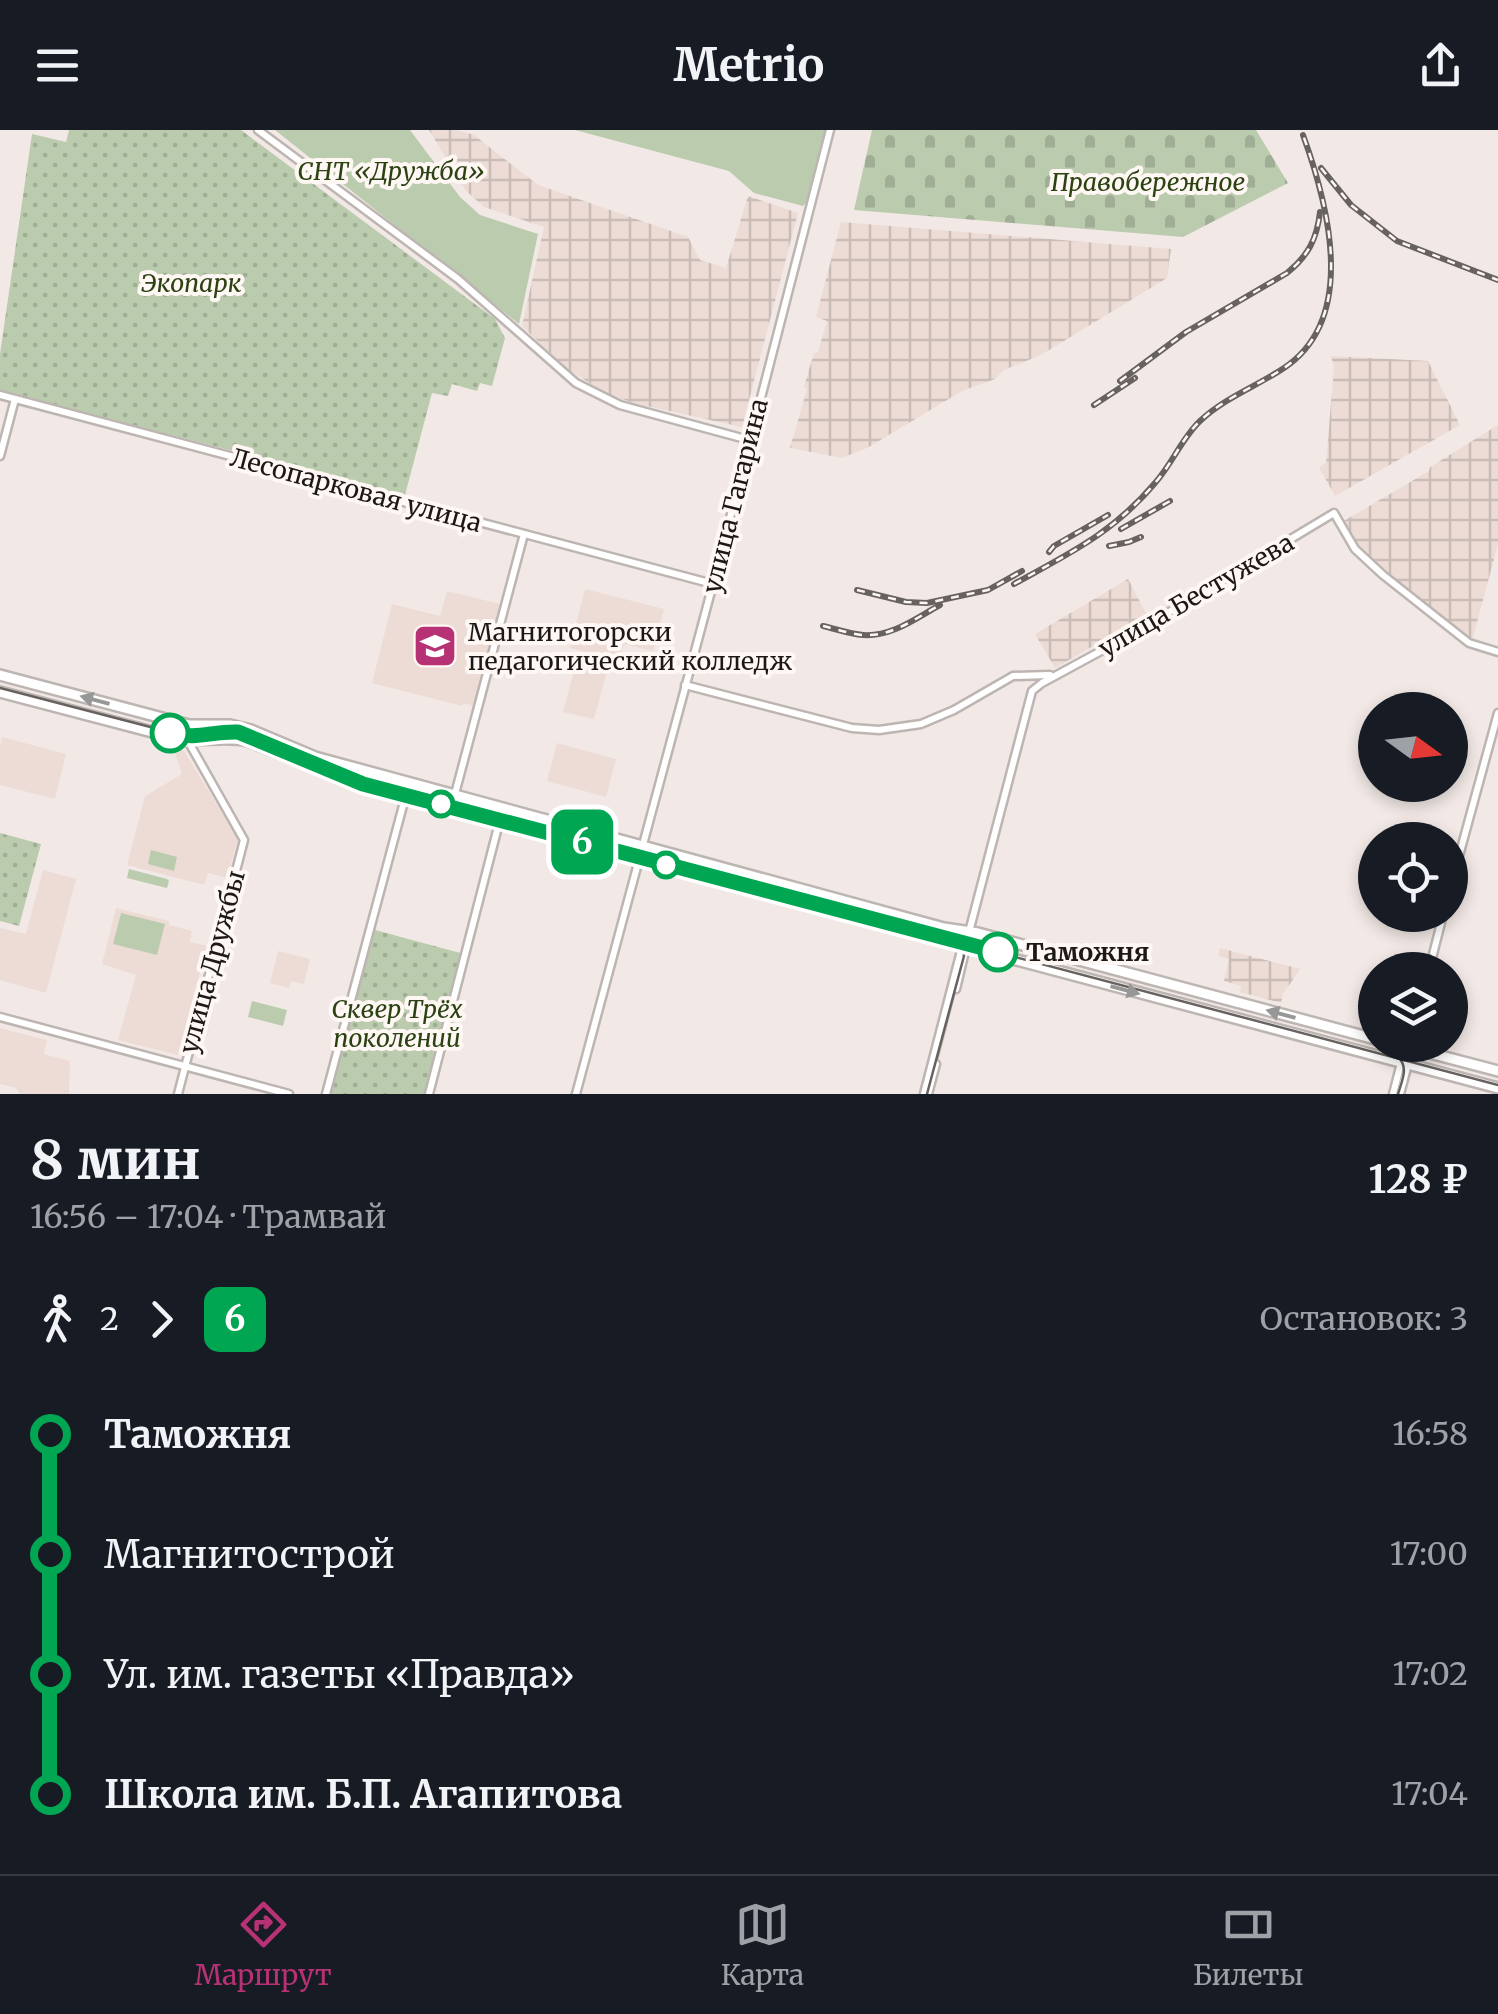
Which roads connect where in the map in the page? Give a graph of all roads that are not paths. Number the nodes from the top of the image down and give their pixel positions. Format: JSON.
{"nodes":[{"id":1,"x":258,"y":130,"type":"edge"},
{"id":2,"x":830,"y":130,"type":"edge"},
{"id":3,"x":0,"y":396,"type":"edge"},
{"id":4,"x":15,"y":399,"type":"junction"},
{"id":5,"x":749,"y":440,"type":"junction"},
{"id":6,"x":0,"y":456,"type":"edge"},
{"id":7,"x":524,"y":534,"type":"junction"},
{"id":8,"x":712,"y":584,"type":"junction"},
{"id":9,"x":1498,"y":652,"type":"edge"},
{"id":10,"x":1056,"y":674,"type":"junction"},
{"id":11,"x":0,"y":675,"type":"edge"},
{"id":12,"x":1026,"y":676,"type":"junction"},
{"id":13,"x":685,"y":684,"type":"junction"},
{"id":14,"x":0,"y":692,"type":"edge"},
{"id":15,"x":1032,"y":692,"type":"junction"},
{"id":16,"x":1498,"y":714,"type":"edge"},
{"id":17,"x":189,"y":725,"type":"junction"},
{"id":18,"x":188,"y":740,"type":"junction"},
{"id":19,"x":455,"y":795,"type":"junction"},
{"id":20,"x":405,"y":798,"type":"junction"},
{"id":21,"x":451,"y":810,"type":"junction"},
{"id":22,"x":500,"y":823,"type":"junction"},
{"id":23,"x":1468,"y":823,"type":"edge"},
{"id":24,"x":641,"y":846,"type":"junction"},
{"id":25,"x":638,"y":860,"type":"junction"},
{"id":26,"x":968,"y":932,"type":"junction"},
{"id":27,"x":965,"y":948,"type":"junction"},
{"id":28,"x":0,"y":1017,"type":"edge"},
{"id":29,"x":1358,"y":1035,"type":"edge"},
{"id":30,"x":1465,"y":1062,"type":"edge"},
{"id":31,"x":1404,"y":1064,"type":"junction"},
{"id":32,"x":185,"y":1066,"type":"junction"},
{"id":33,"x":1498,"y":1071,"type":"edge"},
{"id":34,"x":1498,"y":1088,"type":"edge"},
{"id":35,"x":178,"y":1094,"type":"edge"},
{"id":36,"x":289,"y":1094,"type":"edge"},
{"id":37,"x":326,"y":1094,"type":"edge"},
{"id":38,"x":428,"y":1094,"type":"edge"},
{"id":39,"x":576,"y":1094,"type":"edge"},
{"id":40,"x":926,"y":1094,"type":"edge"},
{"id":41,"x":1396,"y":1094,"type":"edge"}],
"edges":[{"from":1,"to":5,"type":"main road"},
{"from":2,"to":5,"type":"main road","name":"улица Гагарина"},
{"from":3,"to":4,"type":"main road","name":"Лесопарковая улица"},
{"from":4,"to":6,"type":"main road"},
{"from":4,"to":7,"type":"main road","name":"Лесопарковая улица"},
{"from":5,"to":8,"type":"main road","name":"улица Гагарина"},
{"from":7,"to":8,"type":"main road","name":"Лесопарковая улица"},
{"from":7,"to":19,"type":"main road"},
{"from":8,"to":13,"type":"main road","name":"улица Гагарина"},
{"from":9,"to":10,"type":"main road","name":"улица Бестужева"},
{"from":10,"to":12,"type":"main road"},
{"from":10,"to":15,"type":"main road"},
{"from":17,"to":11,"type":"main road","one_way":true},
{"from":12,"to":13,"type":"main road"},
{"from":12,"to":15,"type":"main road"},
{"from":13,"to":24,"type":"main road","name":"улица Гагарина"},
{"from":14,"to":18,"type":"main road"},
{"from":15,"to":26,"type":"main road"},
{"from":16,"to":23,"type":"main road"},
{"from":17,"to":18,"type":"main road"},
{"from":17,"to":19,"type":"main road"},
{"from":18,"to":20,"type":"main road"},
{"from":18,"to":32,"type":"main road","name":"улица Дружбы"},
{"from":19,"to":21,"type":"main road"},
{"from":19,"to":24,"type":"main road"},
{"from":20,"to":21,"type":"main road"},
{"from":20,"to":37,"type":"main road"},
{"from":21,"to":22,"type":"main road"},
{"from":22,"to":25,"type":"main road"},
{"from":22,"to":38,"type":"main road"},
{"from":24,"to":25,"type":"main road","name":"улица Гагарина"},
{"from":24,"to":26,"type":"main road"},
{"from":25,"to":27,"type":"main road"},
{"from":25,"to":39,"type":"main road","name":"улица Гагарина"},
{"from":26,"to":27,"type":"main road"},
{"from":29,"to":26,"type":"main road","one_way":true},
{"from":27,"to":31,"type":"main road","one_way":true},
{"from":27,"to":40,"type":"main road"},
{"from":28,"to":32,"type":"main road"},
{"from":30,"to":33,"type":"main road"},
{"from":31,"to":34,"type":"main road"},
{"from":31,"to":41,"type":"main road"},
{"from":32,"to":35,"type":"main road","name":"улица Дружбы"},
{"from":32,"to":36,"type":"main road"}]}
